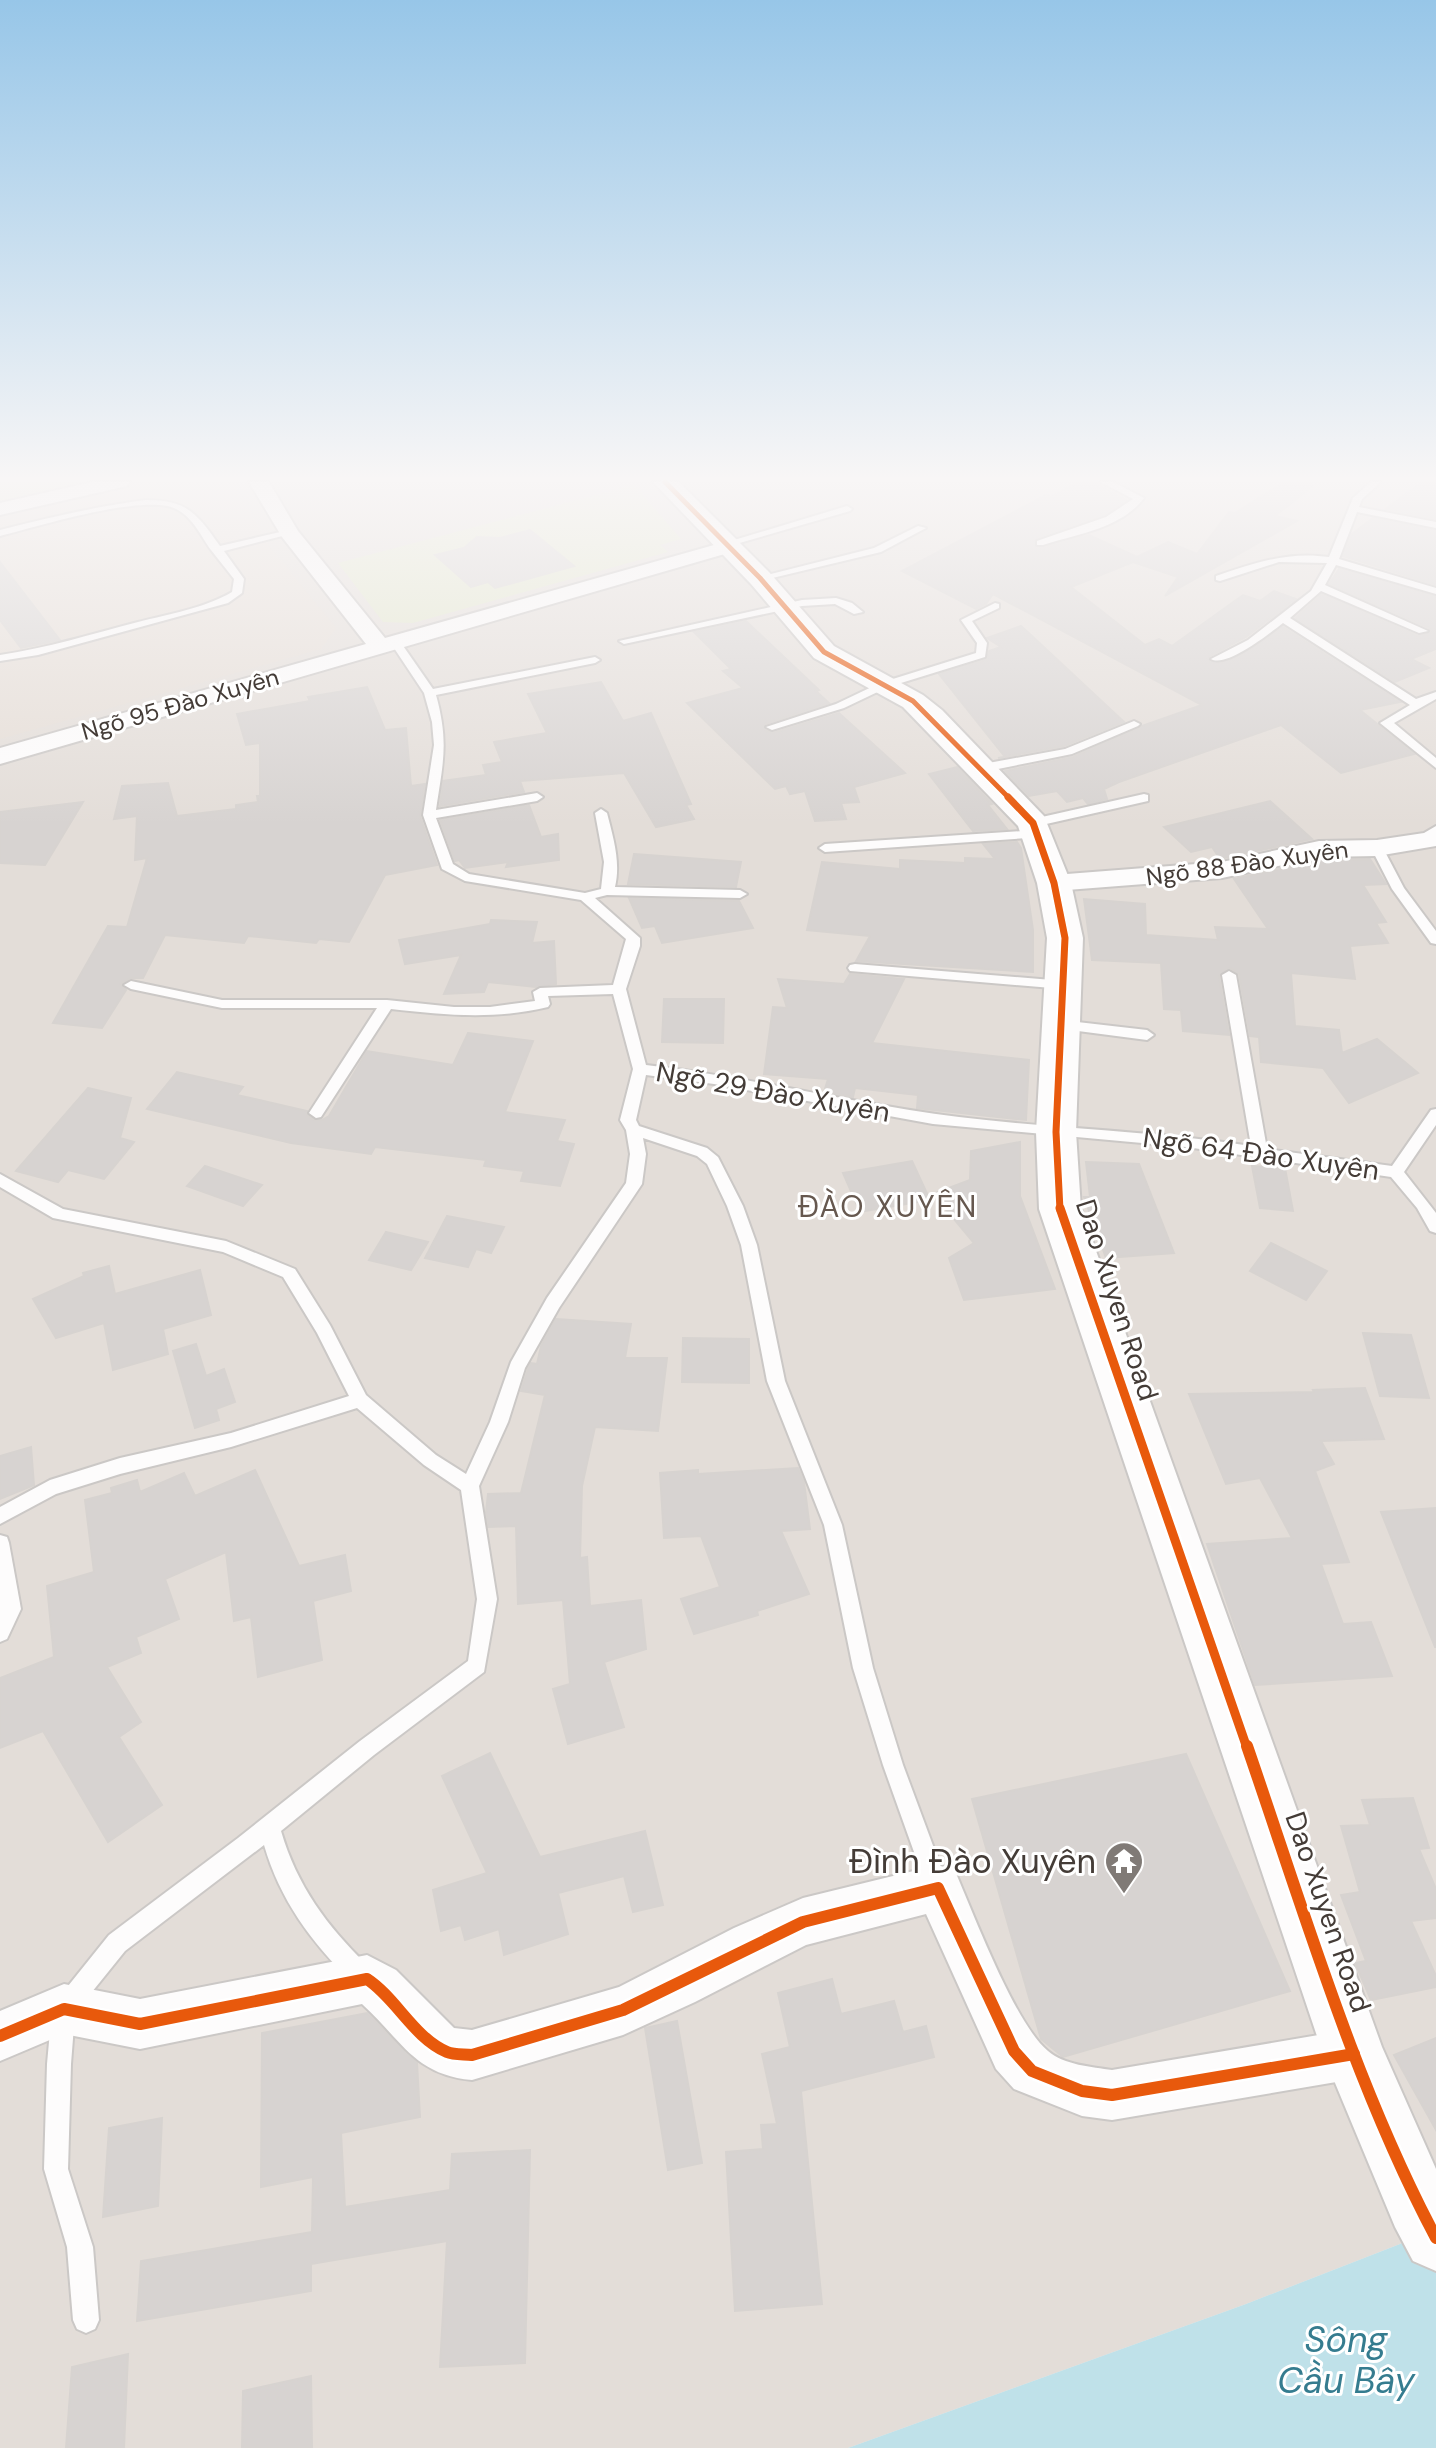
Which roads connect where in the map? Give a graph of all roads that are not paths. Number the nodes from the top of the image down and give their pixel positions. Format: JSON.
{"nodes":[{"id":1,"x":232,"y":596,"type":"edge"},
{"id":2,"x":345,"y":596,"type":"edge"},
{"id":3,"x":552,"y":596,"type":"edge"},
{"id":4,"x":758,"y":596,"type":"edge"},
{"id":5,"x":775,"y":596,"type":"edge"},
{"id":6,"x":802,"y":596,"type":"edge"},
{"id":7,"x":1310,"y":596,"type":"edge"},
{"id":8,"x":1342,"y":596,"type":"edge"},
{"id":9,"x":995,"y":606,"type":"dead end"},
{"id":10,"x":858,"y":612,"type":"dead end"},
{"id":11,"x":1284,"y":619,"type":"junction"},
{"id":12,"x":1423,"y":631,"type":"dead end"},
{"id":13,"x":624,"y":641,"type":"dead end"},
{"id":14,"x":388,"y":644,"type":"junction"},
{"id":15,"x":0,"y":658,"type":"edge"},
{"id":16,"x":1216,"y":659,"type":"dead end"},
{"id":17,"x":595,"y":660,"type":"dead end"},
{"id":18,"x":884,"y":685,"type":"junction"},
{"id":19,"x":430,"y":693,"type":"junction"},
{"id":20,"x":1436,"y":695,"type":"edge"},
{"id":21,"x":1416,"y":703,"type":"junction"},
{"id":22,"x":1134,"y":724,"type":"dead end"},
{"id":23,"x":772,"y":727,"type":"dead end"},
{"id":24,"x":0,"y":756,"type":"edge"},
{"id":25,"x":1436,"y":764,"type":"edge"},
{"id":26,"x":983,"y":768,"type":"junction"},
{"id":27,"x":537,"y":797,"type":"dead end"},
{"id":28,"x":1144,"y":798,"type":"dead end"},
{"id":29,"x":601,"y":813,"type":"dead end"},
{"id":30,"x":429,"y":815,"type":"junction"},
{"id":31,"x":1036,"y":828,"type":"junction"},
{"id":32,"x":1436,"y":834,"type":"edge"},
{"id":33,"x":825,"y":848,"type":"dead end"},
{"id":34,"x":1377,"y":848,"type":"junction"},
{"id":35,"x":1054,"y":883,"type":"junction"},
{"id":36,"x":607,"y":891,"type":"junction"},
{"id":37,"x":740,"y":894,"type":"dead end"},
{"id":38,"x":585,"y":897,"type":"junction"},
{"id":39,"x":1436,"y":940,"type":"edge"},
{"id":40,"x":855,"y":968,"type":"dead end"},
{"id":41,"x":1229,"y":975,"type":"dead end"},
{"id":42,"x":131,"y":985,"type":"dead end"},
{"id":43,"x":619,"y":989,"type":"junction"},
{"id":44,"x":387,"y":1004,"type":"junction"},
{"id":45,"x":1062,"y":1005,"type":"junction"},
{"id":46,"x":1147,"y":1035,"type":"dead end"},
{"id":47,"x":640,"y":1069,"type":"junction"},
{"id":48,"x":316,"y":1113,"type":"dead end"},
{"id":49,"x":1436,"y":1114,"type":"edge"},
{"id":50,"x":634,"y":1130,"type":"junction"},
{"id":51,"x":1056,"y":1132,"type":"junction"},
{"id":52,"x":1260,"y":1153,"type":"junction"},
{"id":53,"x":1396,"y":1172,"type":"junction"},
{"id":54,"x":0,"y":1180,"type":"edge"},
{"id":55,"x":1436,"y":1227,"type":"edge"},
{"id":56,"x":360,"y":1400,"type":"junction"},
{"id":57,"x":470,"y":1486,"type":"junction"},
{"id":58,"x":0,"y":1516,"type":"edge"},
{"id":59,"x":0,"y":1543,"type":"edge"},
{"id":60,"x":0,"y":1633,"type":"edge"},
{"id":61,"x":269,"y":1827,"type":"junction"},
{"id":62,"x":938,"y":1888,"type":"junction"},
{"id":63,"x":367,"y":1979,"type":"junction"},
{"id":64,"x":64,"y":2009,"type":"junction"},
{"id":65,"x":0,"y":2036,"type":"edge"},
{"id":66,"x":1354,"y":2054,"type":"junction"},
{"id":67,"x":1430,"y":2213,"type":"edge"},
{"id":68,"x":86,"y":2320,"type":"dead end"}],
"edges":[{"from":1,"to":15,"type":"lane"},
{"from":2,"to":14,"type":"street"},
{"from":3,"to":14,"type":"street","name":"Ngõ 95 Đào Xuyên"},
{"from":4,"to":13,"type":"lane"},
{"from":5,"to":18,"type":"street","name":"Dao Xuyen Road"},
{"from":6,"to":10,"type":"lane"},
{"from":7,"to":11,"type":"lane"},
{"from":8,"to":12,"type":"lane"},
{"from":9,"to":18,"type":"lane"},
{"from":11,"to":16,"type":"lane"},
{"from":11,"to":21,"type":"lane"},
{"from":14,"to":19,"type":"lane"},
{"from":14,"to":24,"type":"street","name":"Ngõ 95 Đào Xuyên"},
{"from":17,"to":19,"type":"lane"},
{"from":18,"to":23,"type":"lane"},
{"from":18,"to":26,"type":"street","name":"Dao Xuyen Road"},
{"from":19,"to":30,"type":"lane"},
{"from":20,"to":21,"type":"lane"},
{"from":21,"to":25,"type":"lane"},
{"from":22,"to":26,"type":"lane"},
{"from":26,"to":31,"type":"street","name":"Dao Xuyen Road"},
{"from":27,"to":30,"type":"lane"},
{"from":28,"to":31,"type":"lane"},
{"from":29,"to":36,"type":"lane"},
{"from":30,"to":38,"type":"lane"},
{"from":31,"to":33,"type":"lane"},
{"from":31,"to":35,"type":"street","name":"Dao Xuyen Road"},
{"from":32,"to":34,"type":"street","name":"Ngõ 88 Đào Xuyên"},
{"from":34,"to":35,"type":"street","name":"Ngõ 88 Đào Xuyên"},
{"from":34,"to":39,"type":"lane"},
{"from":35,"to":45,"type":"street","name":"Dao Xuyen Road"},
{"from":36,"to":37,"type":"lane"},
{"from":36,"to":38,"type":"lane"},
{"from":38,"to":43,"type":"lane"},
{"from":40,"to":45,"type":"lane"},
{"from":41,"to":52,"type":"lane"},
{"from":42,"to":44,"type":"lane"},
{"from":43,"to":44,"type":"lane"},
{"from":43,"to":47,"type":"lane","name":"Ngõ 29 Đào Xuyên"},
{"from":44,"to":48,"type":"lane"},
{"from":45,"to":46,"type":"lane"},
{"from":45,"to":51,"type":"street","name":"Dao Xuyen Road"},
{"from":47,"to":50,"type":"lane"},
{"from":47,"to":51,"type":"lane","name":"Ngõ 29 Đào Xuyên"},
{"from":49,"to":53,"type":"lane","name":"Ngõ 64 Đào Xuyên"},
{"from":50,"to":57,"type":"lane"},
{"from":50,"to":62,"type":"lane"},
{"from":51,"to":52,"type":"lane","name":"Ngõ 64 Đào Xuyên"},
{"from":51,"to":66,"type":"street","name":"Dao Xuyen Road"},
{"from":52,"to":53,"type":"lane","name":"Ngõ 64 Đào Xuyên"},
{"from":53,"to":55,"type":"lane"},
{"from":54,"to":56,"type":"lane"},
{"from":56,"to":57,"type":"lane"},
{"from":56,"to":58,"type":"lane"},
{"from":57,"to":61,"type":"lane"},
{"from":59,"to":60,"type":"lane"},
{"from":61,"to":63,"type":"lane"},
{"from":61,"to":64,"type":"lane"},
{"from":62,"to":63,"type":"street"},
{"from":62,"to":66,"type":"street"},
{"from":63,"to":64,"type":"street"},
{"from":64,"to":65,"type":"street"},
{"from":64,"to":68,"type":"lane"},
{"from":66,"to":67,"type":"street","name":"Dao Xuyen Road"}]}
